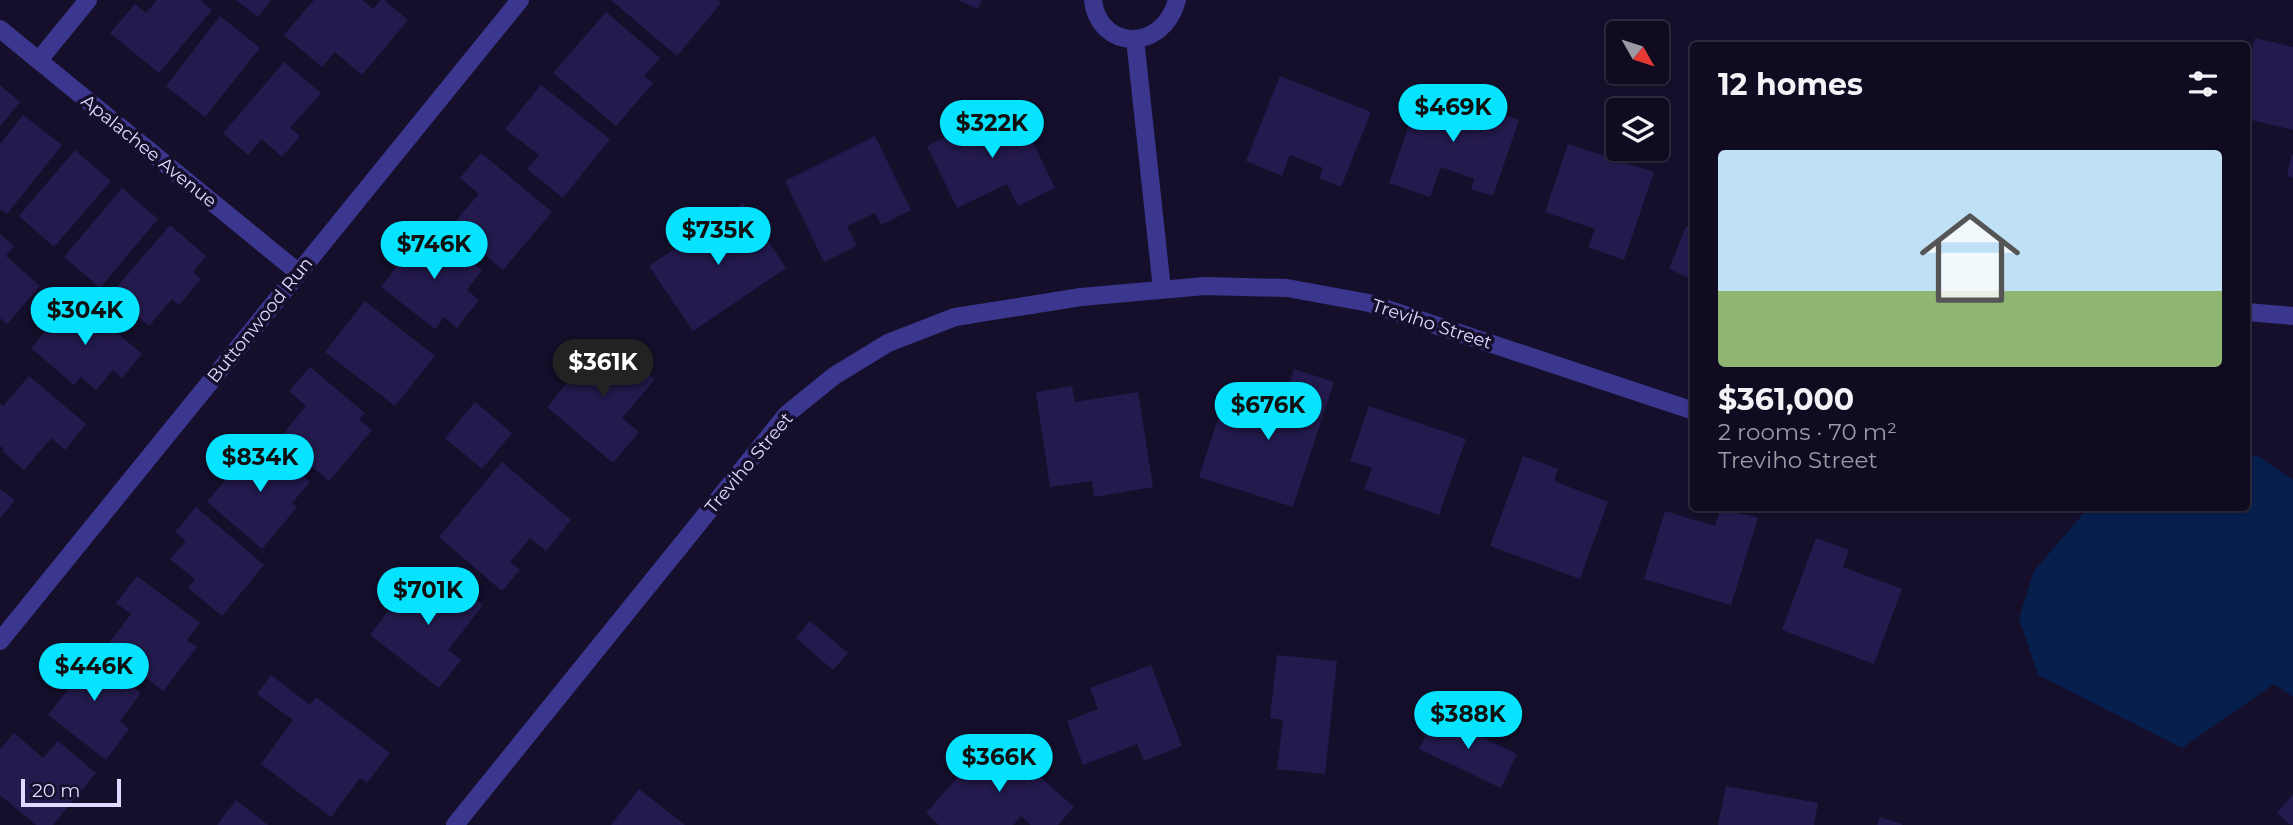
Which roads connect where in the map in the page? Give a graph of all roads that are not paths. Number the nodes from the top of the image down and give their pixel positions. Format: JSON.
{"nodes":[{"id":1,"x":88,"y":0,"type":"edge"},
{"id":2,"x":520,"y":0,"type":"edge"},
{"id":3,"x":1093,"y":0,"type":"edge"},
{"id":4,"x":1177,"y":0,"type":"edge"},
{"id":5,"x":0,"y":29,"type":"edge"},
{"id":6,"x":1135,"y":39,"type":"junction"},
{"id":7,"x":38,"y":60,"type":"junction"},
{"id":8,"x":299,"y":273,"type":"junction"},
{"id":9,"x":1162,"y":289,"type":"junction"},
{"id":10,"x":2250,"y":312,"type":"edge"},
{"id":11,"x":2293,"y":316,"type":"edge"},
{"id":12,"x":1690,"y":410,"type":"edge"},
{"id":13,"x":0,"y":640,"type":"edge"},
{"id":14,"x":455,"y":825,"type":"edge"}],
"edges":[{"from":1,"to":7,"type":"street"},
{"from":2,"to":8,"type":"street","name":"Buttonwood Run"},
{"from":3,"to":6,"type":"street"},
{"from":4,"to":6,"type":"street"},
{"from":5,"to":7,"type":"street","name":"Apalachee Avenue"},
{"from":6,"to":9,"type":"street"},
{"from":7,"to":8,"type":"street","name":"Apalachee Avenue"},
{"from":8,"to":13,"type":"street","name":"Buttonwood Run"},
{"from":9,"to":12,"type":"street","name":"Treviho Street"},
{"from":9,"to":14,"type":"street","name":"Treviho Street"},
{"from":10,"to":11,"type":"street"}]}
